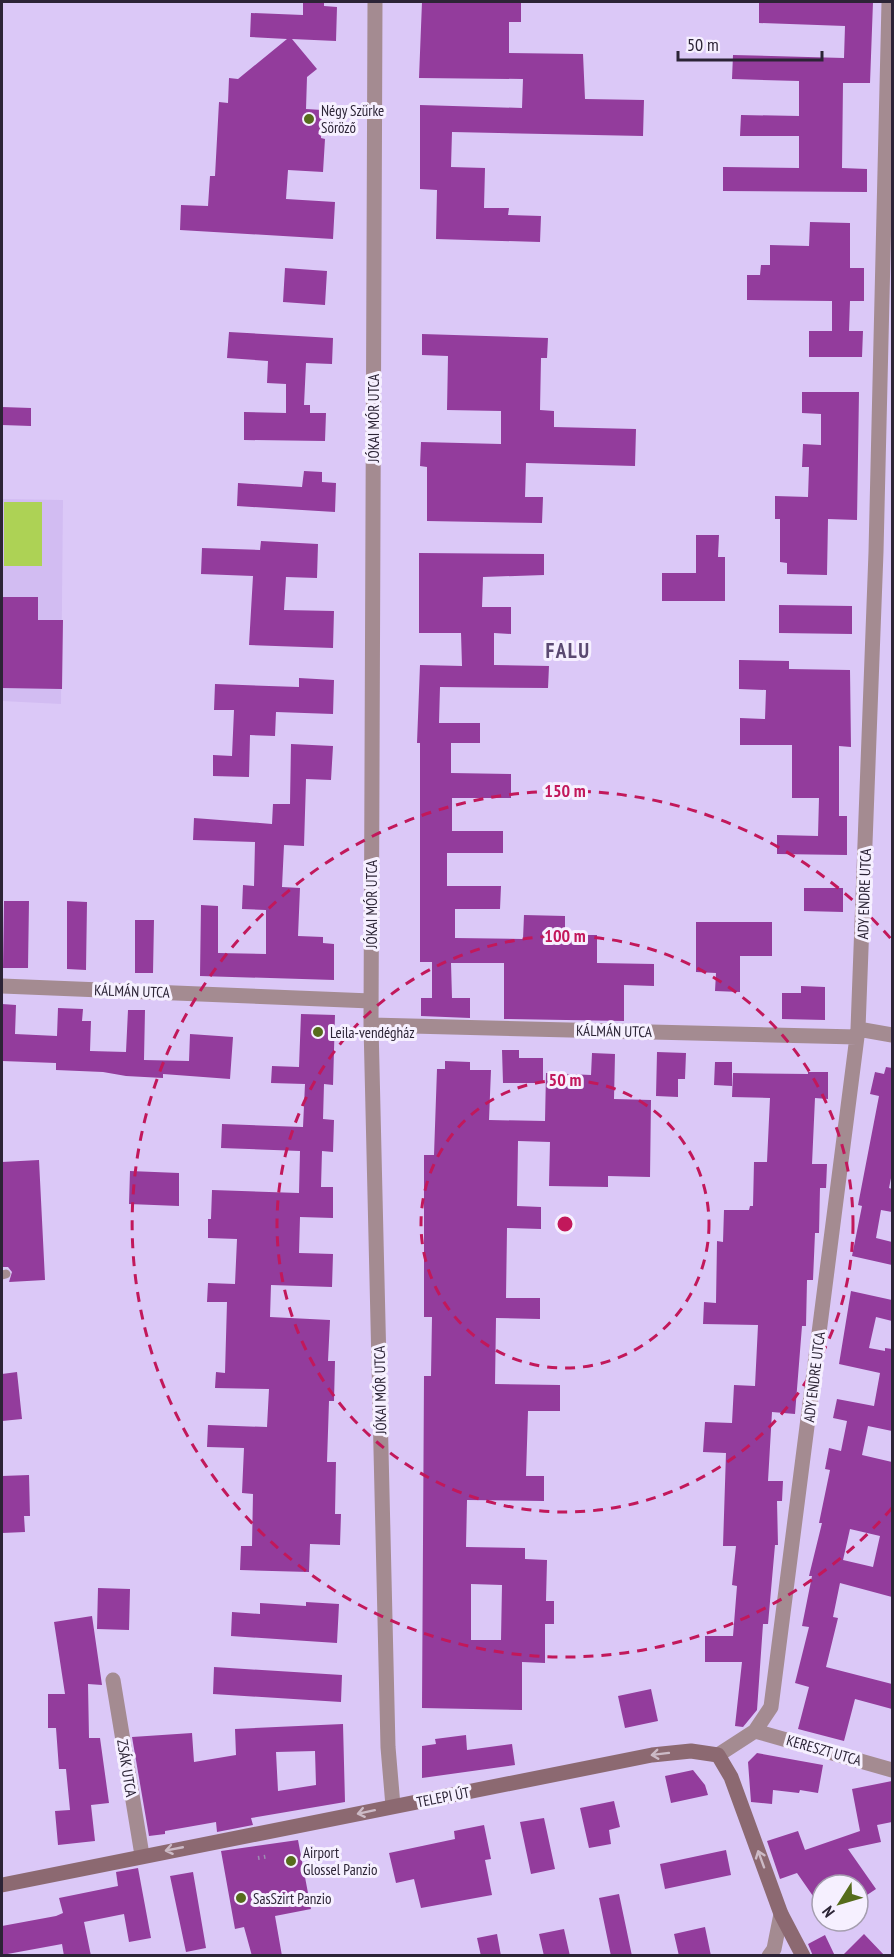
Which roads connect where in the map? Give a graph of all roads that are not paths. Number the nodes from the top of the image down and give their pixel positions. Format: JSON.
{"nodes":[{"id":1,"x":375,"y":2,"type":"edge"},
{"id":2,"x":889,"y":2,"type":"edge"},
{"id":3,"x":890,"y":79,"type":"edge"},
{"id":4,"x":2,"y":986,"type":"edge"},
{"id":5,"x":371,"y":1001,"type":"junction"},
{"id":6,"x":371,"y":1025,"type":"junction"},
{"id":7,"x":858,"y":1033,"type":"junction"},
{"id":8,"x":892,"y":1035,"type":"edge"},
{"id":9,"x":113,"y":1680,"type":"dead end"},
{"id":10,"x":755,"y":1731,"type":"junction"},
{"id":11,"x":718,"y":1755,"type":"junction"},
{"id":12,"x":892,"y":1770,"type":"edge"},
{"id":13,"x":393,"y":1806,"type":"junction"},
{"id":14,"x":142,"y":1855,"type":"junction"},
{"id":15,"x":2,"y":1885,"type":"edge"},
{"id":16,"x":781,"y":1914,"type":"junction"},
{"id":17,"x":769,"y":1956,"type":"edge"},
{"id":18,"x":803,"y":1956,"type":"edge"}],
"edges":[{"from":1,"to":5,"type":"street","name":"JÓKAI MÓR UTCA"},
{"from":2,"to":3,"type":"street","name":"ADY ENDRE UTCA"},
{"from":3,"to":7,"type":"street","name":"ADY ENDRE UTCA"},
{"from":4,"to":5,"type":"street","name":"KÁLMÁN UTCA"},
{"from":5,"to":6,"type":"street","name":"JÓKAI MÓR UTCA"},
{"from":6,"to":7,"type":"street","name":"KÁLMÁN UTCA"},
{"from":6,"to":13,"type":"street","name":"JÓKAI MÓR UTCA"},
{"from":7,"to":8,"type":"street","name":"KÁLMÁN UTCA"},
{"from":7,"to":10,"type":"street","name":"ADY ENDRE UTCA"},
{"from":9,"to":14,"type":"street","name":"ZSÁK UTCA"},
{"from":10,"to":11,"type":"street","name":"ADY ENDRE UTCA"},
{"from":10,"to":12,"type":"street","name":"KERESZT UTCA"},
{"from":11,"to":13,"type":"main road","name":"TELEPI ÚT","one_way":true},
{"from":16,"to":11,"type":"main road","one_way":true},
{"from":13,"to":14,"type":"main road","name":"TELEPI ÚT","one_way":true},
{"from":14,"to":15,"type":"main road","name":"TELEPI ÚT"},
{"from":16,"to":17,"type":"street"},
{"from":16,"to":18,"type":"main road"}]}
